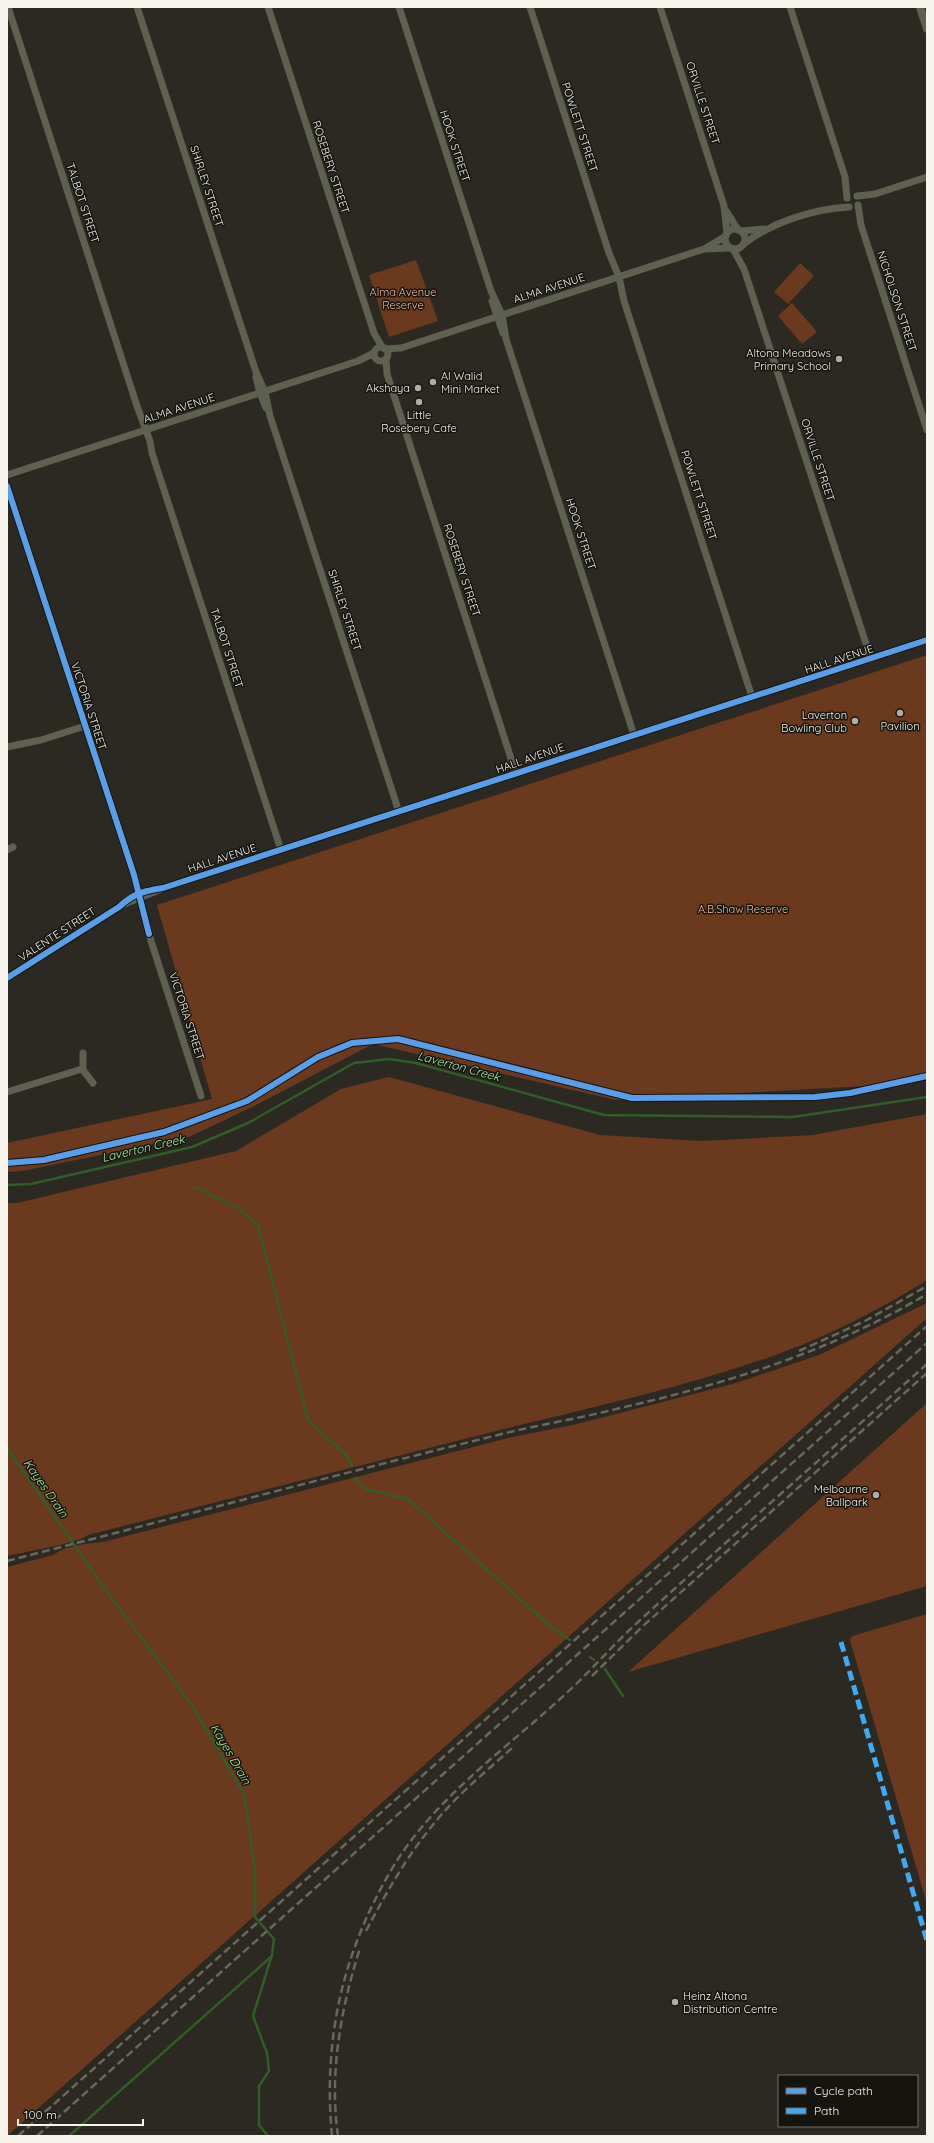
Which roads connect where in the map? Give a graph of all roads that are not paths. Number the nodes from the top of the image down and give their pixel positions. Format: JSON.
{"nodes":[{"id":1,"x":8,"y":7,"type":"edge"},
{"id":2,"x":137,"y":7,"type":"edge"},
{"id":3,"x":268,"y":7,"type":"edge"},
{"id":4,"x":399,"y":7,"type":"edge"},
{"id":5,"x":530,"y":7,"type":"edge"},
{"id":6,"x":660,"y":7,"type":"edge"},
{"id":7,"x":790,"y":7,"type":"edge"},
{"id":8,"x":920,"y":7,"type":"edge"},
{"id":9,"x":927,"y":29,"type":"edge"},
{"id":10,"x":845,"y":177,"type":"junction"},
{"id":11,"x":927,"y":177,"type":"edge"},
{"id":12,"x":875,"y":194,"type":"junction"},
{"id":13,"x":856,"y":195,"type":"junction"},
{"id":14,"x":852,"y":203,"type":"junction"},
{"id":15,"x":724,"y":206,"type":"junction"},
{"id":16,"x":769,"y":228,"type":"junction"},
{"id":17,"x":740,"y":230,"type":"junction"},
{"id":18,"x":727,"y":235,"type":"junction"},
{"id":19,"x":744,"y":245,"type":"junction"},
{"id":20,"x":731,"y":249,"type":"junction"},
{"id":21,"x":704,"y":250,"type":"junction"},
{"id":22,"x":744,"y":269,"type":"junction"},
{"id":23,"x":617,"y":278,"type":"junction"},
{"id":24,"x":499,"y":316,"type":"junction"},
{"id":25,"x":381,"y":354,"type":"junction"},
{"id":26,"x":262,"y":392,"type":"junction"},
{"id":27,"x":927,"y":430,"type":"edge"},
{"id":28,"x":144,"y":431,"type":"junction"},
{"id":29,"x":7,"y":475,"type":"edge"},
{"id":30,"x":7,"y":486,"type":"edge"},
{"id":31,"x":927,"y":640,"type":"edge"},
{"id":32,"x":871,"y":659,"type":"junction"},
{"id":33,"x":752,"y":697,"type":"junction"},
{"id":34,"x":85,"y":726,"type":"junction"},
{"id":35,"x":634,"y":735,"type":"junction"},
{"id":36,"x":7,"y":747,"type":"edge"},
{"id":37,"x":516,"y":774,"type":"junction"},
{"id":38,"x":399,"y":812,"type":"junction"},
{"id":39,"x":281,"y":850,"type":"junction"},
{"id":40,"x":140,"y":896,"type":"junction"},
{"id":41,"x":7,"y":978,"type":"edge"},
{"id":42,"x":83,"y":1053,"type":"dead end"},
{"id":43,"x":82,"y":1069,"type":"junction"},
{"id":44,"x":93,"y":1083,"type":"dead end"},
{"id":45,"x":7,"y":1092,"type":"edge"},
{"id":46,"x":201,"y":1096,"type":"dead end"}],
"edges":[{"from":1,"to":28,"type":"street","name":"TALBOT STREET"},
{"from":2,"to":26,"type":"street","name":"SHIRLEY STREET"},
{"from":3,"to":25,"type":"street","name":"ROSEBERY STREET"},
{"from":4,"to":24,"type":"street","name":"HOOK STREET"},
{"from":5,"to":23,"type":"street","name":"POWLETT STREET"},
{"from":6,"to":15,"type":"street","name":"ORVILLE STREET"},
{"from":7,"to":10,"type":"street","name":"NICHOLSON STREET"},
{"from":8,"to":9,"type":"street"},
{"from":10,"to":13,"type":"street","name":"NICHOLSON STREET"},
{"from":10,"to":14,"type":"street","name":"NICHOLSON STREET"},
{"from":11,"to":12,"type":"street"},
{"from":12,"to":13,"type":"street"},
{"from":12,"to":14,"type":"street"},
{"from":13,"to":14,"type":"street","name":"NICHOLSON STREET"},
{"from":13,"to":14,"type":"street"},
{"from":14,"to":16,"type":"street"},
{"from":14,"to":27,"type":"street","name":"NICHOLSON STREET"},
{"from":15,"to":17,"type":"street","name":"ORVILLE STREET"},
{"from":15,"to":18,"type":"street","name":"ORVILLE STREET"},
{"from":16,"to":17,"type":"street"},
{"from":16,"to":19,"type":"street"},
{"from":17,"to":18,"type":"street"},
{"from":17,"to":19,"type":"street"},
{"from":18,"to":20,"type":"street"},
{"from":18,"to":21,"type":"street","name":"ALMA AVENUE"},
{"from":19,"to":20,"type":"street"},
{"from":19,"to":22,"type":"street","name":"ORVILLE STREET"},
{"from":20,"to":21,"type":"street","name":"ALMA AVENUE"},
{"from":20,"to":22,"type":"street","name":"ORVILLE STREET"},
{"from":21,"to":23,"type":"street","name":"ALMA AVENUE"},
{"from":22,"to":32,"type":"street","name":"ORVILLE STREET"},
{"from":23,"to":24,"type":"street","name":"ALMA AVENUE"},
{"from":23,"to":33,"type":"street","name":"POWLETT STREET"},
{"from":24,"to":25,"type":"street","name":"ALMA AVENUE"},
{"from":24,"to":35,"type":"street","name":"HOOK STREET"},
{"from":25,"to":26,"type":"street","name":"ALMA AVENUE"},
{"from":25,"to":37,"type":"street","name":"ROSEBERY STREET"},
{"from":26,"to":28,"type":"street","name":"ALMA AVENUE"},
{"from":26,"to":38,"type":"street","name":"SHIRLEY STREET"},
{"from":28,"to":29,"type":"street","name":"ALMA AVENUE"},
{"from":28,"to":39,"type":"street","name":"TALBOT STREET"},
{"from":30,"to":34,"type":"street","name":"VICTORIA STREET"},
{"from":31,"to":32,"type":"street","name":"HALL AVENUE"},
{"from":32,"to":33,"type":"street","name":"HALL AVENUE"},
{"from":33,"to":35,"type":"street","name":"HALL AVENUE"},
{"from":34,"to":36,"type":"street"},
{"from":34,"to":40,"type":"street","name":"VICTORIA STREET"},
{"from":35,"to":37,"type":"street","name":"HALL AVENUE"},
{"from":37,"to":38,"type":"street","name":"HALL AVENUE"},
{"from":38,"to":39,"type":"street","name":"HALL AVENUE"},
{"from":39,"to":40,"type":"street","name":"HALL AVENUE"},
{"from":40,"to":41,"type":"street","name":"VALENTE STREET"},
{"from":40,"to":46,"type":"street","name":"VICTORIA STREET"},
{"from":42,"to":43,"type":"street"},
{"from":43,"to":44,"type":"street"},
{"from":43,"to":45,"type":"street"}]}
